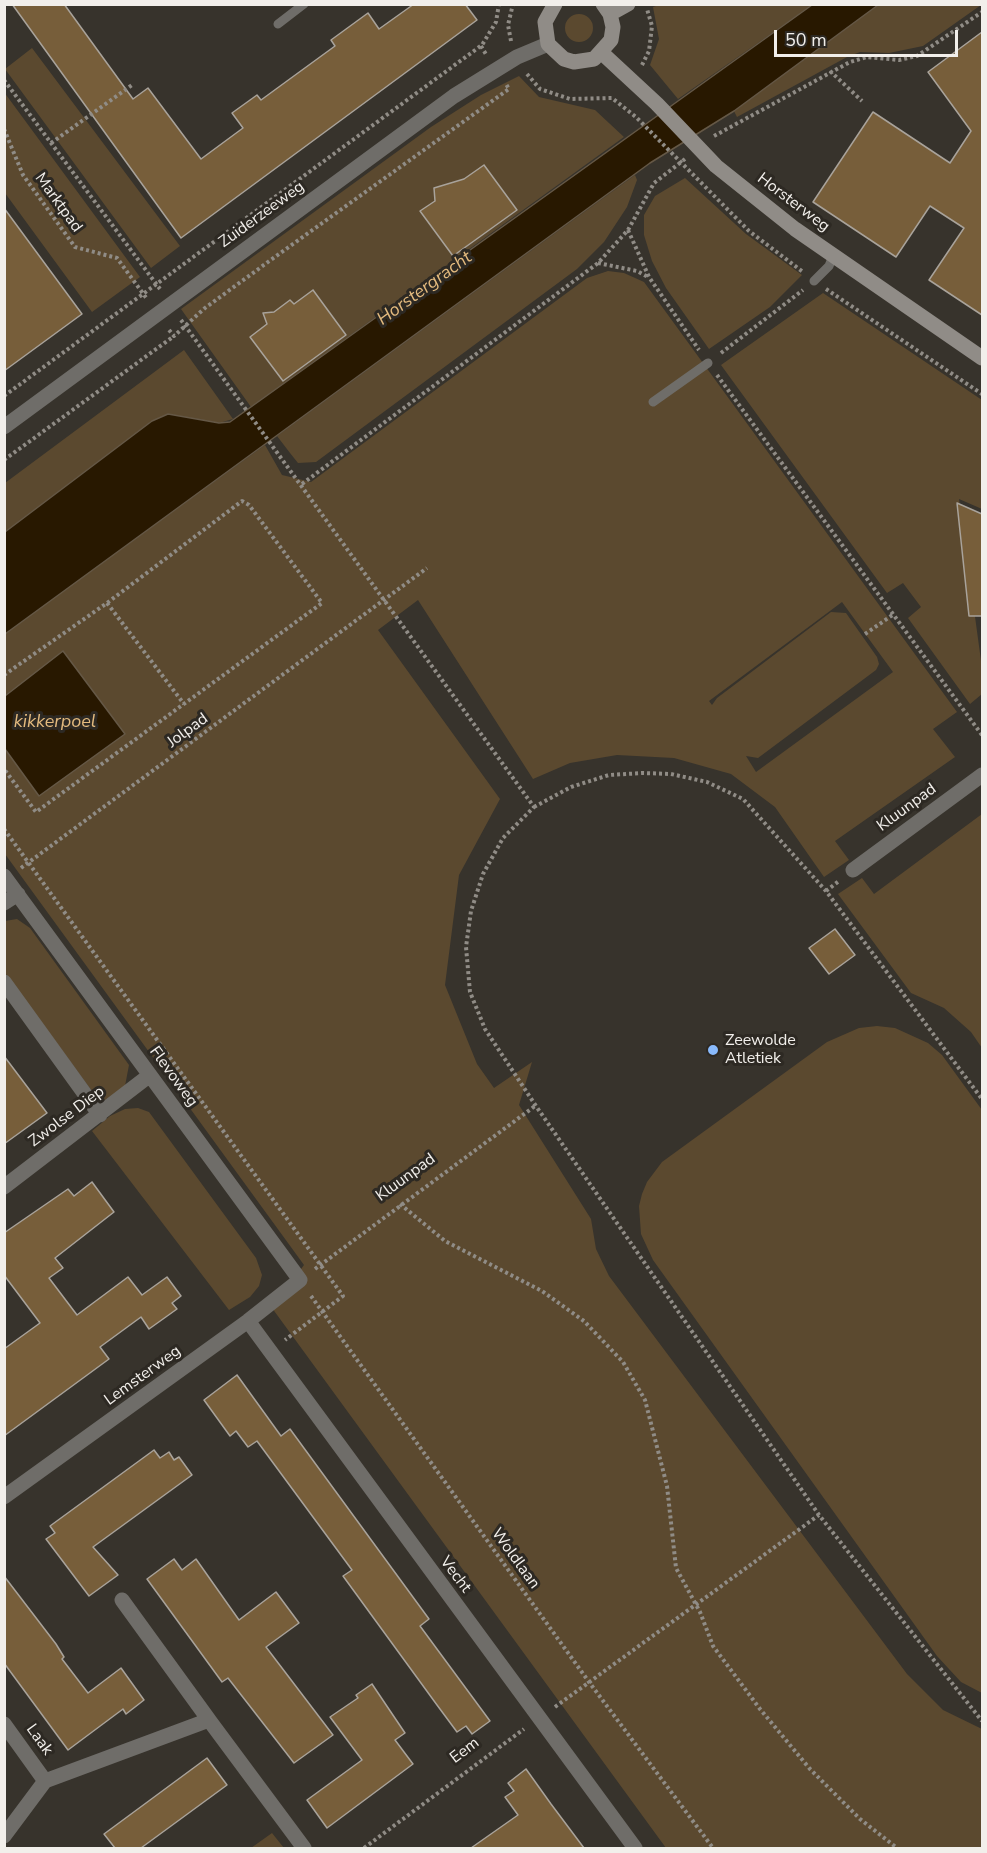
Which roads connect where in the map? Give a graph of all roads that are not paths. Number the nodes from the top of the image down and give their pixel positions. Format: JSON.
{"nodes":[{"id":1,"x":304,"y":4,"type":"edge"},
{"id":2,"x":555,"y":4,"type":"edge"},
{"id":3,"x":628,"y":4,"type":"edge"},
{"id":4,"x":606,"y":9,"type":"edge"},
{"id":5,"x":278,"y":24,"type":"dead end"},
{"id":6,"x":548,"y":44,"type":"junction"},
{"id":7,"x":602,"y":53,"type":"junction"},
{"id":8,"x":833,"y":256,"type":"junction"},
{"id":9,"x":814,"y":281,"type":"road end"},
{"id":10,"x":982,"y":358,"type":"edge"},
{"id":11,"x":708,"y":363,"type":"road end"},
{"id":12,"x":653,"y":402,"type":"dead end"},
{"id":13,"x":4,"y":427,"type":"edge"},
{"id":14,"x":982,"y":775,"type":"edge"},
{"id":15,"x":853,"y":870,"type":"dead end"},
{"id":16,"x":5,"y":876,"type":"edge"},
{"id":17,"x":18,"y":894,"type":"junction"},
{"id":18,"x":4,"y":903,"type":"edge"},
{"id":19,"x":4,"y":982,"type":"edge"},
{"id":20,"x":150,"y":1075,"type":"junction"},
{"id":21,"x":100,"y":1115,"type":"junction"},
{"id":22,"x":4,"y":1187,"type":"edge"},
{"id":23,"x":300,"y":1280,"type":"joint"},
{"id":24,"x":249,"y":1321,"type":"junction"},
{"id":25,"x":4,"y":1497,"type":"edge"},
{"id":26,"x":122,"y":1600,"type":"dead end"},
{"id":27,"x":209,"y":1720,"type":"junction"},
{"id":28,"x":4,"y":1724,"type":"edge"},
{"id":29,"x":45,"y":1780,"type":"junction"},
{"id":30,"x":4,"y":1836,"type":"edge"},
{"id":31,"x":304,"y":1848,"type":"edge"},
{"id":32,"x":634,"y":1848,"type":"edge"}],
"edges":[{"from":1,"to":5,"type":"lane"},
{"from":2,"to":6,"type":"street"},
{"from":3,"to":4,"type":"street"},
{"from":4,"to":7,"type":"street"},
{"from":6,"to":7,"type":"street"},
{"from":6,"to":13,"type":"street","name":"Zuiderzeeweg"},
{"from":7,"to":8,"type":"street","name":"Horsterweg"},
{"from":8,"to":9,"type":"lane"},
{"from":8,"to":10,"type":"street","name":"Horsterweg"},
{"from":11,"to":12,"type":"lane"},
{"from":14,"to":15,"type":"street","name":"Kluunpad"},
{"from":16,"to":17,"type":"street","name":"Flevoweg"},
{"from":17,"to":18,"type":"street"},
{"from":17,"to":20,"type":"street","name":"Flevoweg"},
{"from":19,"to":21,"type":"street"},
{"from":20,"to":21,"type":"street","name":"Zwolse Diep"},
{"from":20,"to":23,"type":"street","name":"Flevoweg"},
{"from":21,"to":22,"type":"street","name":"Zwolse Diep"},
{"from":23,"to":24,"type":"street","name":"Lemsterweg"},
{"from":24,"to":25,"type":"street","name":"Lemsterweg"},
{"from":24,"to":32,"type":"street","name":"Vecht"},
{"from":26,"to":27,"type":"street"},
{"from":27,"to":29,"type":"street"},
{"from":27,"to":31,"type":"street"},
{"from":28,"to":29,"type":"street","name":"Laak"},
{"from":29,"to":30,"type":"street","name":"Laak"}]}
